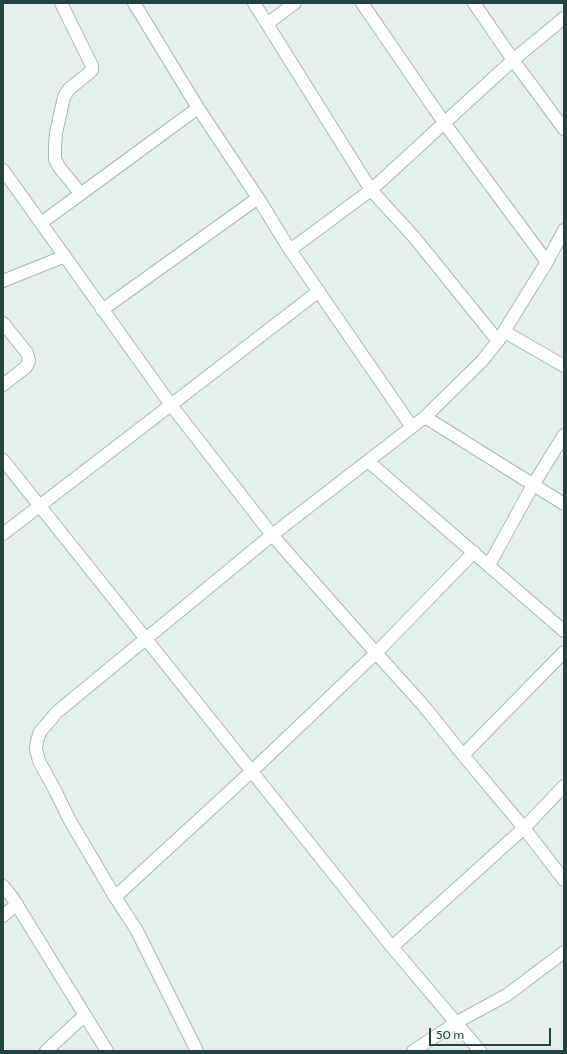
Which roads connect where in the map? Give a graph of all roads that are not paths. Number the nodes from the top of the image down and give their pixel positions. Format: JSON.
{"nodes":[{"id":1,"x":61,"y":3,"type":"edge"},
{"id":2,"x":134,"y":3,"type":"edge"},
{"id":3,"x":254,"y":3,"type":"edge"},
{"id":4,"x":296,"y":3,"type":"edge"},
{"id":5,"x":362,"y":3,"type":"edge"},
{"id":6,"x":474,"y":3,"type":"edge"},
{"id":7,"x":564,"y":18,"type":"edge"},
{"id":8,"x":266,"y":24,"type":"junction"},
{"id":9,"x":513,"y":60,"type":"junction"},
{"id":10,"x":198,"y":108,"type":"junction"},
{"id":11,"x":445,"y":124,"type":"junction"},
{"id":12,"x":564,"y":129,"type":"edge"},
{"id":13,"x":3,"y":170,"type":"edge"},
{"id":14,"x":371,"y":190,"type":"junction"},
{"id":15,"x":80,"y":194,"type":"junction"},
{"id":16,"x":258,"y":198,"type":"junction"},
{"id":17,"x":42,"y":223,"type":"junction"},
{"id":18,"x":564,"y":231,"type":"edge"},
{"id":19,"x":290,"y":250,"type":"junction"},
{"id":20,"x":66,"y":256,"type":"junction"},
{"id":21,"x":547,"y":262,"type":"junction"},
{"id":22,"x":3,"y":282,"type":"edge"},
{"id":23,"x":319,"y":291,"type":"junction"},
{"id":24,"x":102,"y":310,"type":"junction"},
{"id":25,"x":3,"y":323,"type":"edge"},
{"id":26,"x":502,"y":336,"type":"junction"},
{"id":27,"x":564,"y":366,"type":"edge"},
{"id":28,"x":3,"y":385,"type":"edge"},
{"id":29,"x":171,"y":405,"type":"junction"},
{"id":30,"x":424,"y":418,"type":"junction"},
{"id":31,"x":412,"y":427,"type":"junction"},
{"id":32,"x":564,"y":435,"type":"edge"},
{"id":33,"x":3,"y":460,"type":"edge"},
{"id":34,"x":369,"y":462,"type":"junction"},
{"id":35,"x":534,"y":485,"type":"junction"},
{"id":36,"x":564,"y":504,"type":"edge"},
{"id":37,"x":40,"y":505,"type":"junction"},
{"id":38,"x":3,"y":534,"type":"edge"},
{"id":39,"x":272,"y":535,"type":"junction"},
{"id":40,"x":474,"y":552,"type":"junction"},
{"id":41,"x":489,"y":565,"type":"junction"},
{"id":42,"x":564,"y":631,"type":"edge"},
{"id":43,"x":146,"y":640,"type":"junction"},
{"id":44,"x":564,"y":652,"type":"edge"},
{"id":45,"x":376,"y":653,"type":"junction"},
{"id":46,"x":463,"y":755,"type":"junction"},
{"id":47,"x":252,"y":771,"type":"junction"},
{"id":48,"x":564,"y":786,"type":"edge"},
{"id":49,"x":524,"y":828,"type":"junction"},
{"id":50,"x":564,"y":880,"type":"edge"},
{"id":51,"x":3,"y":886,"type":"edge"},
{"id":52,"x":115,"y":897,"type":"junction"},
{"id":53,"x":17,"y":904,"type":"junction"},
{"id":54,"x":3,"y":916,"type":"edge"},
{"id":55,"x":392,"y":947,"type":"junction"},
{"id":56,"x":564,"y":952,"type":"edge"},
{"id":57,"x":85,"y":1015,"type":"junction"},
{"id":58,"x":457,"y":1022,"type":"junction"},
{"id":59,"x":46,"y":1051,"type":"edge"},
{"id":60,"x":107,"y":1051,"type":"edge"},
{"id":61,"x":198,"y":1051,"type":"edge"},
{"id":62,"x":413,"y":1051,"type":"edge"},
{"id":63,"x":480,"y":1051,"type":"edge"}],
"edges":[{"from":1,"to":15,"type":"street"},
{"from":2,"to":10,"type":"street"},
{"from":3,"to":8,"type":"street"},
{"from":4,"to":8,"type":"street"},
{"from":5,"to":11,"type":"street"},
{"from":6,"to":9,"type":"street"},
{"from":7,"to":9,"type":"street"},
{"from":8,"to":14,"type":"street"},
{"from":9,"to":11,"type":"street"},
{"from":9,"to":12,"type":"street"},
{"from":10,"to":15,"type":"street"},
{"from":10,"to":16,"type":"street"},
{"from":11,"to":14,"type":"street"},
{"from":11,"to":21,"type":"street"},
{"from":13,"to":17,"type":"street"},
{"from":14,"to":19,"type":"street"},
{"from":14,"to":26,"type":"street"},
{"from":15,"to":17,"type":"street"},
{"from":16,"to":19,"type":"street"},
{"from":16,"to":24,"type":"street"},
{"from":17,"to":20,"type":"street"},
{"from":18,"to":21,"type":"street"},
{"from":19,"to":23,"type":"street"},
{"from":20,"to":22,"type":"street"},
{"from":20,"to":24,"type":"street"},
{"from":21,"to":26,"type":"street"},
{"from":23,"to":29,"type":"street"},
{"from":23,"to":31,"type":"street"},
{"from":24,"to":29,"type":"street"},
{"from":25,"to":28,"type":"street"},
{"from":26,"to":27,"type":"street"},
{"from":26,"to":30,"type":"street"},
{"from":29,"to":37,"type":"street"},
{"from":29,"to":39,"type":"street"},
{"from":30,"to":31,"type":"street"},
{"from":30,"to":35,"type":"street"},
{"from":31,"to":34,"type":"street"},
{"from":32,"to":35,"type":"street"},
{"from":33,"to":37,"type":"street"},
{"from":34,"to":39,"type":"street"},
{"from":34,"to":40,"type":"street"},
{"from":35,"to":36,"type":"street"},
{"from":35,"to":41,"type":"street"},
{"from":37,"to":38,"type":"street"},
{"from":37,"to":43,"type":"street"},
{"from":39,"to":43,"type":"street"},
{"from":39,"to":45,"type":"street"},
{"from":40,"to":41,"type":"street"},
{"from":40,"to":45,"type":"street"},
{"from":41,"to":42,"type":"street"},
{"from":43,"to":47,"type":"street"},
{"from":43,"to":52,"type":"street"},
{"from":44,"to":46,"type":"street"},
{"from":45,"to":46,"type":"street"},
{"from":45,"to":47,"type":"street"},
{"from":46,"to":49,"type":"street"},
{"from":47,"to":52,"type":"street"},
{"from":47,"to":55,"type":"street"},
{"from":48,"to":49,"type":"street"},
{"from":49,"to":50,"type":"street"},
{"from":49,"to":55,"type":"street"},
{"from":51,"to":53,"type":"street"},
{"from":52,"to":61,"type":"street"},
{"from":53,"to":54,"type":"street"},
{"from":53,"to":57,"type":"street"},
{"from":55,"to":58,"type":"street"},
{"from":56,"to":58,"type":"street"},
{"from":57,"to":59,"type":"street"},
{"from":57,"to":60,"type":"street"},
{"from":58,"to":62,"type":"street"},
{"from":58,"to":63,"type":"street"}]}
